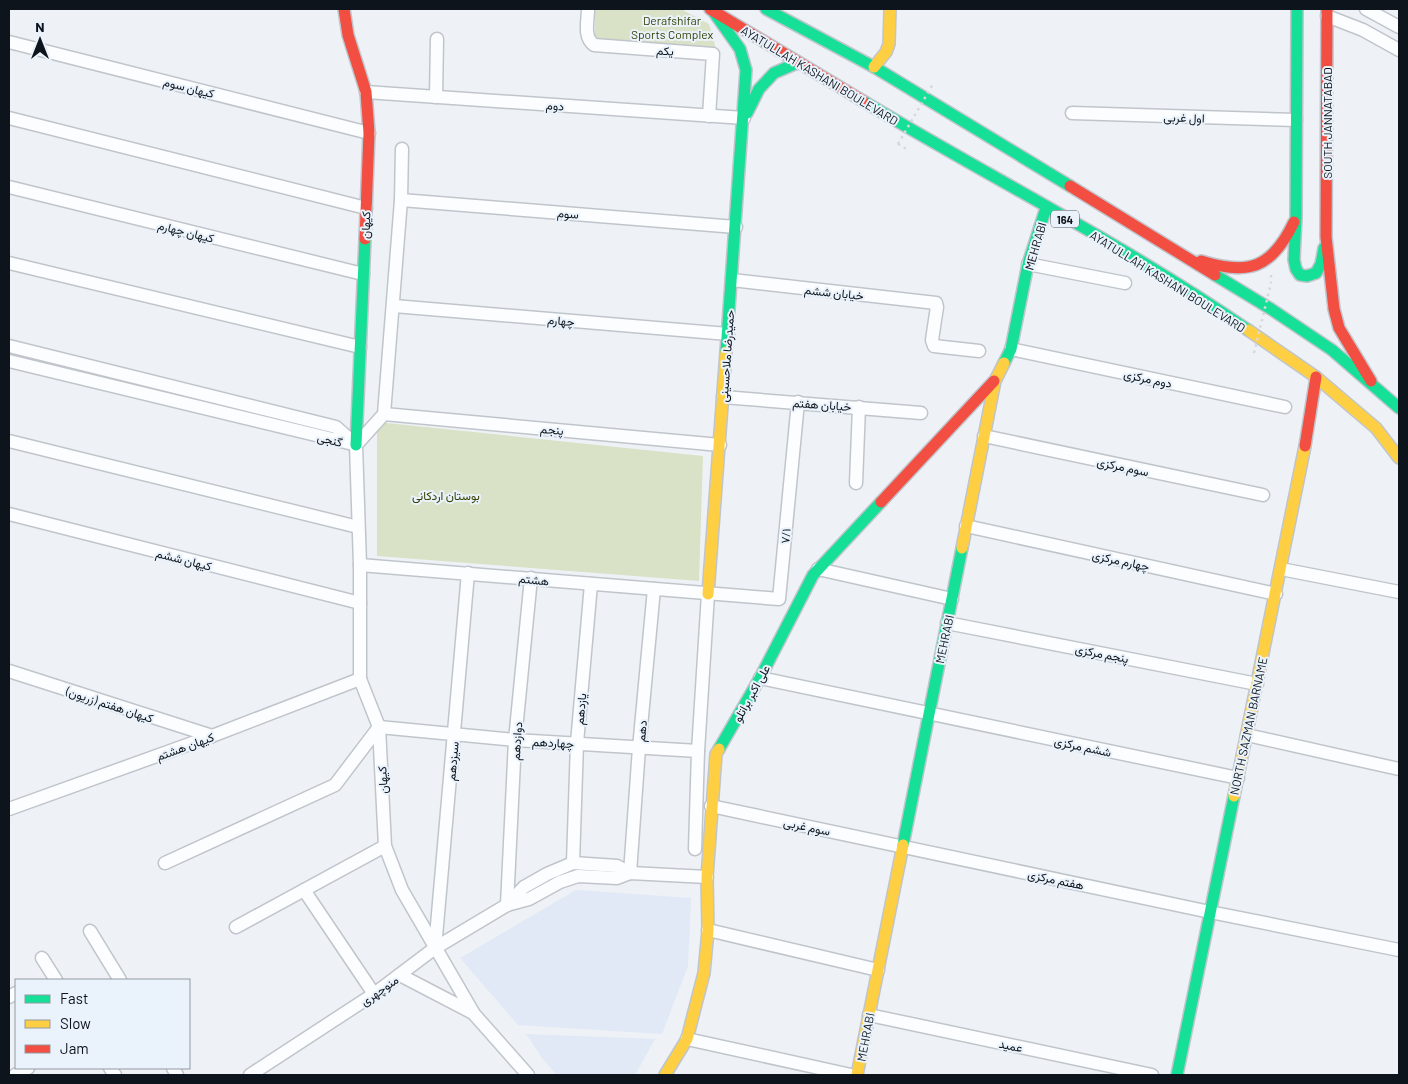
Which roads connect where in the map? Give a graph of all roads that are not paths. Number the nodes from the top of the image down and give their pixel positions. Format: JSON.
{"nodes":[{"id":1,"x":344,"y":9,"type":"edge"},
{"id":2,"x":588,"y":9,"type":"edge"},
{"id":3,"x":766,"y":9,"type":"edge"},
{"id":4,"x":890,"y":9,"type":"edge"},
{"id":5,"x":1297,"y":9,"type":"edge"},
{"id":6,"x":1366,"y":9,"type":"edge"},
{"id":7,"x":711,"y":10,"type":"edge"},
{"id":8,"x":1327,"y":13,"type":"edge"},
{"id":9,"x":1399,"y":27,"type":"edge"},
{"id":10,"x":437,"y":39,"type":"dead end"},
{"id":11,"x":9,"y":42,"type":"edge"},
{"id":12,"x":1399,"y":50,"type":"edge"},
{"id":13,"x":797,"y":63,"type":"junction"},
{"id":14,"x":874,"y":67,"type":"junction"},
{"id":15,"x":366,"y":92,"type":"junction"},
{"id":16,"x":436,"y":97,"type":"junction"},
{"id":17,"x":1072,"y":113,"type":"dead end"},
{"id":18,"x":709,"y":116,"type":"junction"},
{"id":19,"x":9,"y":118,"type":"edge"},
{"id":20,"x":744,"y":118,"type":"junction"},
{"id":21,"x":1296,"y":120,"type":"junction"},
{"id":22,"x":370,"y":133,"type":"junction"},
{"id":23,"x":402,"y":150,"type":"dead end"},
{"id":24,"x":9,"y":187,"type":"edge"},
{"id":25,"x":401,"y":200,"type":"junction"},
{"id":26,"x":366,"y":208,"type":"junction"},
{"id":27,"x":1046,"y":208,"type":"junction"},
{"id":28,"x":1296,"y":217,"type":"junction"},
{"id":29,"x":736,"y":227,"type":"junction"},
{"id":30,"x":1326,"y":237,"type":"junction"},
{"id":31,"x":1162,"y":242,"type":"junction"},
{"id":32,"x":9,"y":263,"type":"edge"},
{"id":33,"x":1028,"y":264,"type":"junction"},
{"id":34,"x":363,"y":274,"type":"junction"},
{"id":35,"x":732,"y":280,"type":"junction"},
{"id":36,"x":1125,"y":283,"type":"dead end"},
{"id":37,"x":394,"y":306,"type":"junction"},
{"id":38,"x":728,"y":334,"type":"junction"},
{"id":39,"x":9,"y":346,"type":"edge"},
{"id":40,"x":360,"y":347,"type":"junction"},
{"id":41,"x":1010,"y":349,"type":"junction"},
{"id":42,"x":979,"y":351,"type":"dead end"},
{"id":43,"x":9,"y":361,"type":"edge"},
{"id":44,"x":1316,"y":377,"type":"junction"},
{"id":45,"x":995,"y":381,"type":"junction"},
{"id":46,"x":1372,"y":384,"type":"junction"},
{"id":47,"x":723,"y":397,"type":"junction"},
{"id":48,"x":798,"y":402,"type":"junction"},
{"id":49,"x":859,"y":407,"type":"junction"},
{"id":50,"x":1285,"y":407,"type":"dead end"},
{"id":51,"x":1399,"y":408,"type":"edge"},
{"id":52,"x":921,"y":413,"type":"dead end"},
{"id":53,"x":384,"y":414,"type":"junction"},
{"id":54,"x":984,"y":436,"type":"junction"},
{"id":55,"x":9,"y":441,"type":"edge"},
{"id":56,"x":356,"y":445,"type":"junction"},
{"id":57,"x":720,"y":445,"type":"junction"},
{"id":58,"x":1399,"y":458,"type":"edge"},
{"id":59,"x":856,"y":483,"type":"dead end"},
{"id":60,"x":1263,"y":495,"type":"dead end"},
{"id":61,"x":9,"y":514,"type":"edge"},
{"id":62,"x":966,"y":526,"type":"junction"},
{"id":63,"x":358,"y":527,"type":"junction"},
{"id":64,"x":360,"y":565,"type":"junction"},
{"id":65,"x":818,"y":569,"type":"junction"},
{"id":66,"x":1281,"y":569,"type":"junction"},
{"id":67,"x":468,"y":573,"type":"junction"},
{"id":68,"x":531,"y":578,"type":"junction"},
{"id":69,"x":591,"y":584,"type":"junction"},
{"id":70,"x":654,"y":590,"type":"junction"},
{"id":71,"x":1399,"y":592,"type":"edge"},
{"id":72,"x":708,"y":594,"type":"junction"},
{"id":73,"x":1276,"y":594,"type":"junction"},
{"id":74,"x":952,"y":599,"type":"junction"},
{"id":75,"x":360,"y":603,"type":"junction"},
{"id":76,"x":947,"y":622,"type":"junction"},
{"id":77,"x":9,"y":671,"type":"edge"},
{"id":78,"x":760,"y":678,"type":"junction"},
{"id":79,"x":360,"y":679,"type":"junction"},
{"id":80,"x":1257,"y":684,"type":"junction"},
{"id":81,"x":929,"y":714,"type":"junction"},
{"id":82,"x":378,"y":727,"type":"junction"},
{"id":83,"x":454,"y":734,"type":"junction"},
{"id":84,"x":1247,"y":735,"type":"junction"},
{"id":85,"x":212,"y":736,"type":"junction"},
{"id":86,"x":515,"y":740,"type":"junction"},
{"id":87,"x":577,"y":743,"type":"junction"},
{"id":88,"x":639,"y":748,"type":"junction"},
{"id":89,"x":698,"y":751,"type":"junction"},
{"id":90,"x":1399,"y":769,"type":"edge"},
{"id":91,"x":1238,"y":778,"type":"junction"},
{"id":92,"x":711,"y":806,"type":"junction"},
{"id":93,"x":9,"y":809,"type":"edge"},
{"id":94,"x":385,"y":846,"type":"junction"},
{"id":95,"x":903,"y":846,"type":"junction"},
{"id":96,"x":695,"y":849,"type":"dead end"},
{"id":97,"x":165,"y":863,"type":"dead end"},
{"id":98,"x":573,"y":863,"type":"junction"},
{"id":99,"x":630,"y":873,"type":"junction"},
{"id":100,"x":707,"y":877,"type":"junction"},
{"id":101,"x":304,"y":890,"type":"junction"},
{"id":102,"x":507,"y":905,"type":"junction"},
{"id":103,"x":1210,"y":912,"type":"junction"},
{"id":104,"x":236,"y":928,"type":"dead end"},
{"id":105,"x":708,"y":930,"type":"junction"},
{"id":106,"x":90,"y":931,"type":"dead end"},
{"id":107,"x":435,"y":948,"type":"junction"},
{"id":108,"x":1399,"y":950,"type":"edge"},
{"id":109,"x":42,"y":958,"type":"dead end"},
{"id":110,"x":878,"y":970,"type":"junction"},
{"id":111,"x":400,"y":975,"type":"junction"},
{"id":112,"x":55,"y":979,"type":"edge"},
{"id":113,"x":119,"y":979,"type":"edge"},
{"id":114,"x":374,"y":994,"type":"junction"},
{"id":115,"x":474,"y":1014,"type":"junction"},
{"id":116,"x":869,"y":1014,"type":"junction"},
{"id":117,"x":687,"y":1039,"type":"junction"},
{"id":118,"x":26,"y":1069,"type":"edge"},
{"id":119,"x":15,"y":1075,"type":"edge"},
{"id":120,"x":250,"y":1075,"type":"edge"},
{"id":121,"x":528,"y":1075,"type":"edge"},
{"id":122,"x":665,"y":1075,"type":"edge"},
{"id":123,"x":851,"y":1075,"type":"edge"},
{"id":124,"x":857,"y":1075,"type":"edge"},
{"id":125,"x":1152,"y":1075,"type":"edge"},
{"id":126,"x":1177,"y":1075,"type":"edge"}],
"edges":[{"from":1,"to":15,"type":"main road","name":"کیهان"},
{"from":2,"to":18,"type":"street","name":"یکم"},
{"from":3,"to":14,"type":"main road","number":"164"},
{"from":4,"to":14,"type":"main road"},
{"from":5,"to":21,"type":"main road"},
{"from":6,"to":9,"type":"street"},
{"from":7,"to":13,"type":"main road","name":"AYATULLAH KASHANI BOULEVARD","number":"164"},
{"from":7,"to":20,"type":"main road","name":"حمیدرضا ملاحسینی"},
{"from":8,"to":12,"type":"street"},
{"from":8,"to":30,"type":"main road","name":"SOUTH JANNATABAD"},
{"from":10,"to":16,"type":"street"},
{"from":11,"to":22,"type":"street","name":"کیهان سوم"},
{"from":13,"to":20,"type":"main road"},
{"from":13,"to":27,"type":"main road","name":"AYATULLAH KASHANI BOULEVARD","number":"164"},
{"from":14,"to":31,"type":"main road","number":"164"},
{"from":15,"to":16,"type":"street","name":"دوم"},
{"from":15,"to":22,"type":"main road","name":"کیهان"},
{"from":16,"to":18,"type":"street","name":"دوم"},
{"from":17,"to":21,"type":"street","name":"اول غربی"},
{"from":18,"to":20,"type":"street","name":"دوم"},
{"from":19,"to":26,"type":"street"},
{"from":20,"to":29,"type":"main road","name":"حمیدرضا ملاحسینی"},
{"from":21,"to":28,"type":"main road"},
{"from":22,"to":26,"type":"main road","name":"کیهان"},
{"from":23,"to":25,"type":"street"},
{"from":24,"to":34,"type":"street","name":"کیهان چهارم"},
{"from":25,"to":29,"type":"street","name":"سوم"},
{"from":25,"to":37,"type":"street"},
{"from":26,"to":34,"type":"main road","name":"کیهان"},
{"from":27,"to":33,"type":"main road","name":"MEHRABI"},
{"from":27,"to":44,"type":"main road","name":"AYATULLAH KASHANI BOULEVARD","number":"164"},
{"from":28,"to":30,"type":"main road"},
{"from":28,"to":31,"type":"main road"},
{"from":29,"to":35,"type":"main road","name":"حمیدرضا ملاحسینی"},
{"from":30,"to":46,"type":"main road"},
{"from":31,"to":46,"type":"main road","number":"164"},
{"from":32,"to":40,"type":"street"},
{"from":33,"to":36,"type":"street"},
{"from":33,"to":41,"type":"main road","name":"MEHRABI"},
{"from":34,"to":40,"type":"main road","name":"کیهان"},
{"from":35,"to":38,"type":"main road","name":"حمیدرضا ملاحسینی"},
{"from":35,"to":42,"type":"street","name":"خیابان ششم"},
{"from":37,"to":38,"type":"street","name":"چهارم"},
{"from":37,"to":53,"type":"street"},
{"from":38,"to":47,"type":"main road","name":"حمیدرضا ملاحسینی"},
{"from":39,"to":56,"type":"street","name":"گنجی"},
{"from":40,"to":56,"type":"main road","name":"کیهان"},
{"from":41,"to":45,"type":"main road","name":"MEHRABI"},
{"from":41,"to":50,"type":"street","name":"دوم مرکزی"},
{"from":43,"to":56,"type":"street","name":"گنجی"},
{"from":44,"to":58,"type":"main road","name":"AYATULLAH KASHANI BOULEVARD","number":"164"},
{"from":44,"to":66,"type":"main road","name":"NORTH SAZMAN BARNAME"},
{"from":45,"to":54,"type":"main road","name":"MEHRABI"},
{"from":45,"to":65,"type":"main road","name":"علی اکبر براتلو"},
{"from":46,"to":51,"type":"main road","number":"164"},
{"from":47,"to":48,"type":"street","name":"خیابان هفتم"},
{"from":47,"to":57,"type":"main road","name":"حمیدرضا ملاحسینی"},
{"from":48,"to":49,"type":"street","name":"خیابان هفتم"},
{"from":48,"to":72,"type":"street","name":"۷/۱"},
{"from":49,"to":52,"type":"street","name":"خیابان هفتم"},
{"from":49,"to":59,"type":"street"},
{"from":53,"to":56,"type":"street"},
{"from":53,"to":57,"type":"street","name":"پنجم"},
{"from":54,"to":60,"type":"street","name":"سوم مرکزی"},
{"from":54,"to":62,"type":"main road","name":"MEHRABI"},
{"from":55,"to":63,"type":"street"},
{"from":56,"to":63,"type":"street","name":"کیهان"},
{"from":57,"to":72,"type":"main road","name":"حمیدرضا ملاحسینی"},
{"from":61,"to":75,"type":"street","name":"کیهان ششم"},
{"from":62,"to":73,"type":"street","name":"چهارم مرکزی"},
{"from":62,"to":74,"type":"main road","name":"MEHRABI"},
{"from":63,"to":64,"type":"street","name":"کیهان"},
{"from":64,"to":67,"type":"street","name":"هشتم"},
{"from":64,"to":75,"type":"street","name":"کیهان"},
{"from":65,"to":74,"type":"street"},
{"from":65,"to":78,"type":"main road","name":"علی اکبر براتلو"},
{"from":66,"to":71,"type":"street"},
{"from":66,"to":73,"type":"main road","name":"NORTH SAZMAN BARNAME"},
{"from":67,"to":68,"type":"street","name":"هشتم"},
{"from":67,"to":83,"type":"street","name":"سیزدهم"},
{"from":68,"to":69,"type":"street","name":"هشتم"},
{"from":68,"to":86,"type":"street","name":"دوازدهم"},
{"from":69,"to":70,"type":"street","name":"هشتم"},
{"from":69,"to":87,"type":"street","name":"یازدهم"},
{"from":70,"to":72,"type":"street","name":"هشتم"},
{"from":70,"to":88,"type":"street","name":"دهم"},
{"from":72,"to":89,"type":"street"},
{"from":73,"to":80,"type":"main road","name":"NORTH SAZMAN BARNAME"},
{"from":74,"to":76,"type":"main road","name":"MEHRABI"},
{"from":75,"to":79,"type":"street","name":"کیهان"},
{"from":76,"to":80,"type":"street","name":"پنجم مرکزی"},
{"from":76,"to":81,"type":"main road","name":"MEHRABI"},
{"from":77,"to":85,"type":"street","name":"کیهان هفتم (زریون)"},
{"from":78,"to":81,"type":"street","name":"ششم مرکزی"},
{"from":78,"to":92,"type":"main road","name":"علی اکبر براتلو"},
{"from":79,"to":82,"type":"street","name":"کیهان"},
{"from":79,"to":85,"type":"street","name":"کیهان هشتم"},
{"from":80,"to":84,"type":"main road","name":"NORTH SAZMAN BARNAME"},
{"from":81,"to":91,"type":"street","name":"ششم مرکزی"},
{"from":81,"to":95,"type":"main road","name":"MEHRABI"},
{"from":82,"to":83,"type":"street","name":"چهاردهم"},
{"from":82,"to":94,"type":"street","name":"کیهان"},
{"from":82,"to":97,"type":"street"},
{"from":83,"to":86,"type":"street","name":"چهاردهم"},
{"from":83,"to":107,"type":"street","name":"سیزدهم"},
{"from":84,"to":90,"type":"street"},
{"from":84,"to":91,"type":"main road","name":"NORTH SAZMAN BARNAME"},
{"from":85,"to":93,"type":"street","name":"کیهان هشتم"},
{"from":86,"to":87,"type":"street","name":"چهاردهم"},
{"from":86,"to":102,"type":"street","name":"دوازدهم"},
{"from":87,"to":88,"type":"street","name":"چهاردهم"},
{"from":87,"to":98,"type":"street","name":"یازدهم"},
{"from":88,"to":89,"type":"street","name":"چهاردهم"},
{"from":88,"to":99,"type":"street","name":"دهم"},
{"from":89,"to":96,"type":"street"},
{"from":91,"to":103,"type":"main road","name":"NORTH SAZMAN BARNAME"},
{"from":92,"to":95,"type":"street","name":"سوم غربی"},
{"from":92,"to":100,"type":"main road","name":"علی اکبر براتلو"},
{"from":94,"to":101,"type":"street"},
{"from":94,"to":107,"type":"street","name":"کیهان"},
{"from":95,"to":103,"type":"street","name":"هفتم مرکزی"},
{"from":95,"to":110,"type":"main road","name":"MEHRABI"},
{"from":98,"to":99,"type":"street","name":"منوچهری"},
{"from":98,"to":102,"type":"street","name":"منوچهری"},
{"from":99,"to":100,"type":"street","name":"منوچهری"},
{"from":99,"to":102,"type":"street","name":"منوچهری"},
{"from":100,"to":105,"type":"main road","name":"علی اکبر براتلو"},
{"from":101,"to":104,"type":"street"},
{"from":101,"to":114,"type":"street"},
{"from":102,"to":107,"type":"street","name":"منوچهری"},
{"from":103,"to":108,"type":"street","name":"هفتم مرکزی"},
{"from":103,"to":126,"type":"main road","name":"NORTH SAZMAN BARNAME"},
{"from":105,"to":110,"type":"street"},
{"from":105,"to":117,"type":"main road","name":"علی اکبر براتلو"},
{"from":106,"to":113,"type":"street"},
{"from":107,"to":111,"type":"street","name":"منوچهری"},
{"from":107,"to":115,"type":"street","name":"کیهان"},
{"from":109,"to":112,"type":"street"},
{"from":110,"to":116,"type":"main road","name":"MEHRABI"},
{"from":111,"to":114,"type":"street","name":"منوچهری"},
{"from":111,"to":115,"type":"street"},
{"from":114,"to":120,"type":"street","name":"منوچهری"},
{"from":115,"to":121,"type":"street","name":"کیهان"},
{"from":116,"to":124,"type":"main road","name":"MEHRABI"},
{"from":116,"to":125,"type":"street","name":"عمید"},
{"from":117,"to":122,"type":"main road","name":"علی اکبر براتلو"},
{"from":117,"to":123,"type":"street"},
{"from":118,"to":119,"type":"street"}]}
